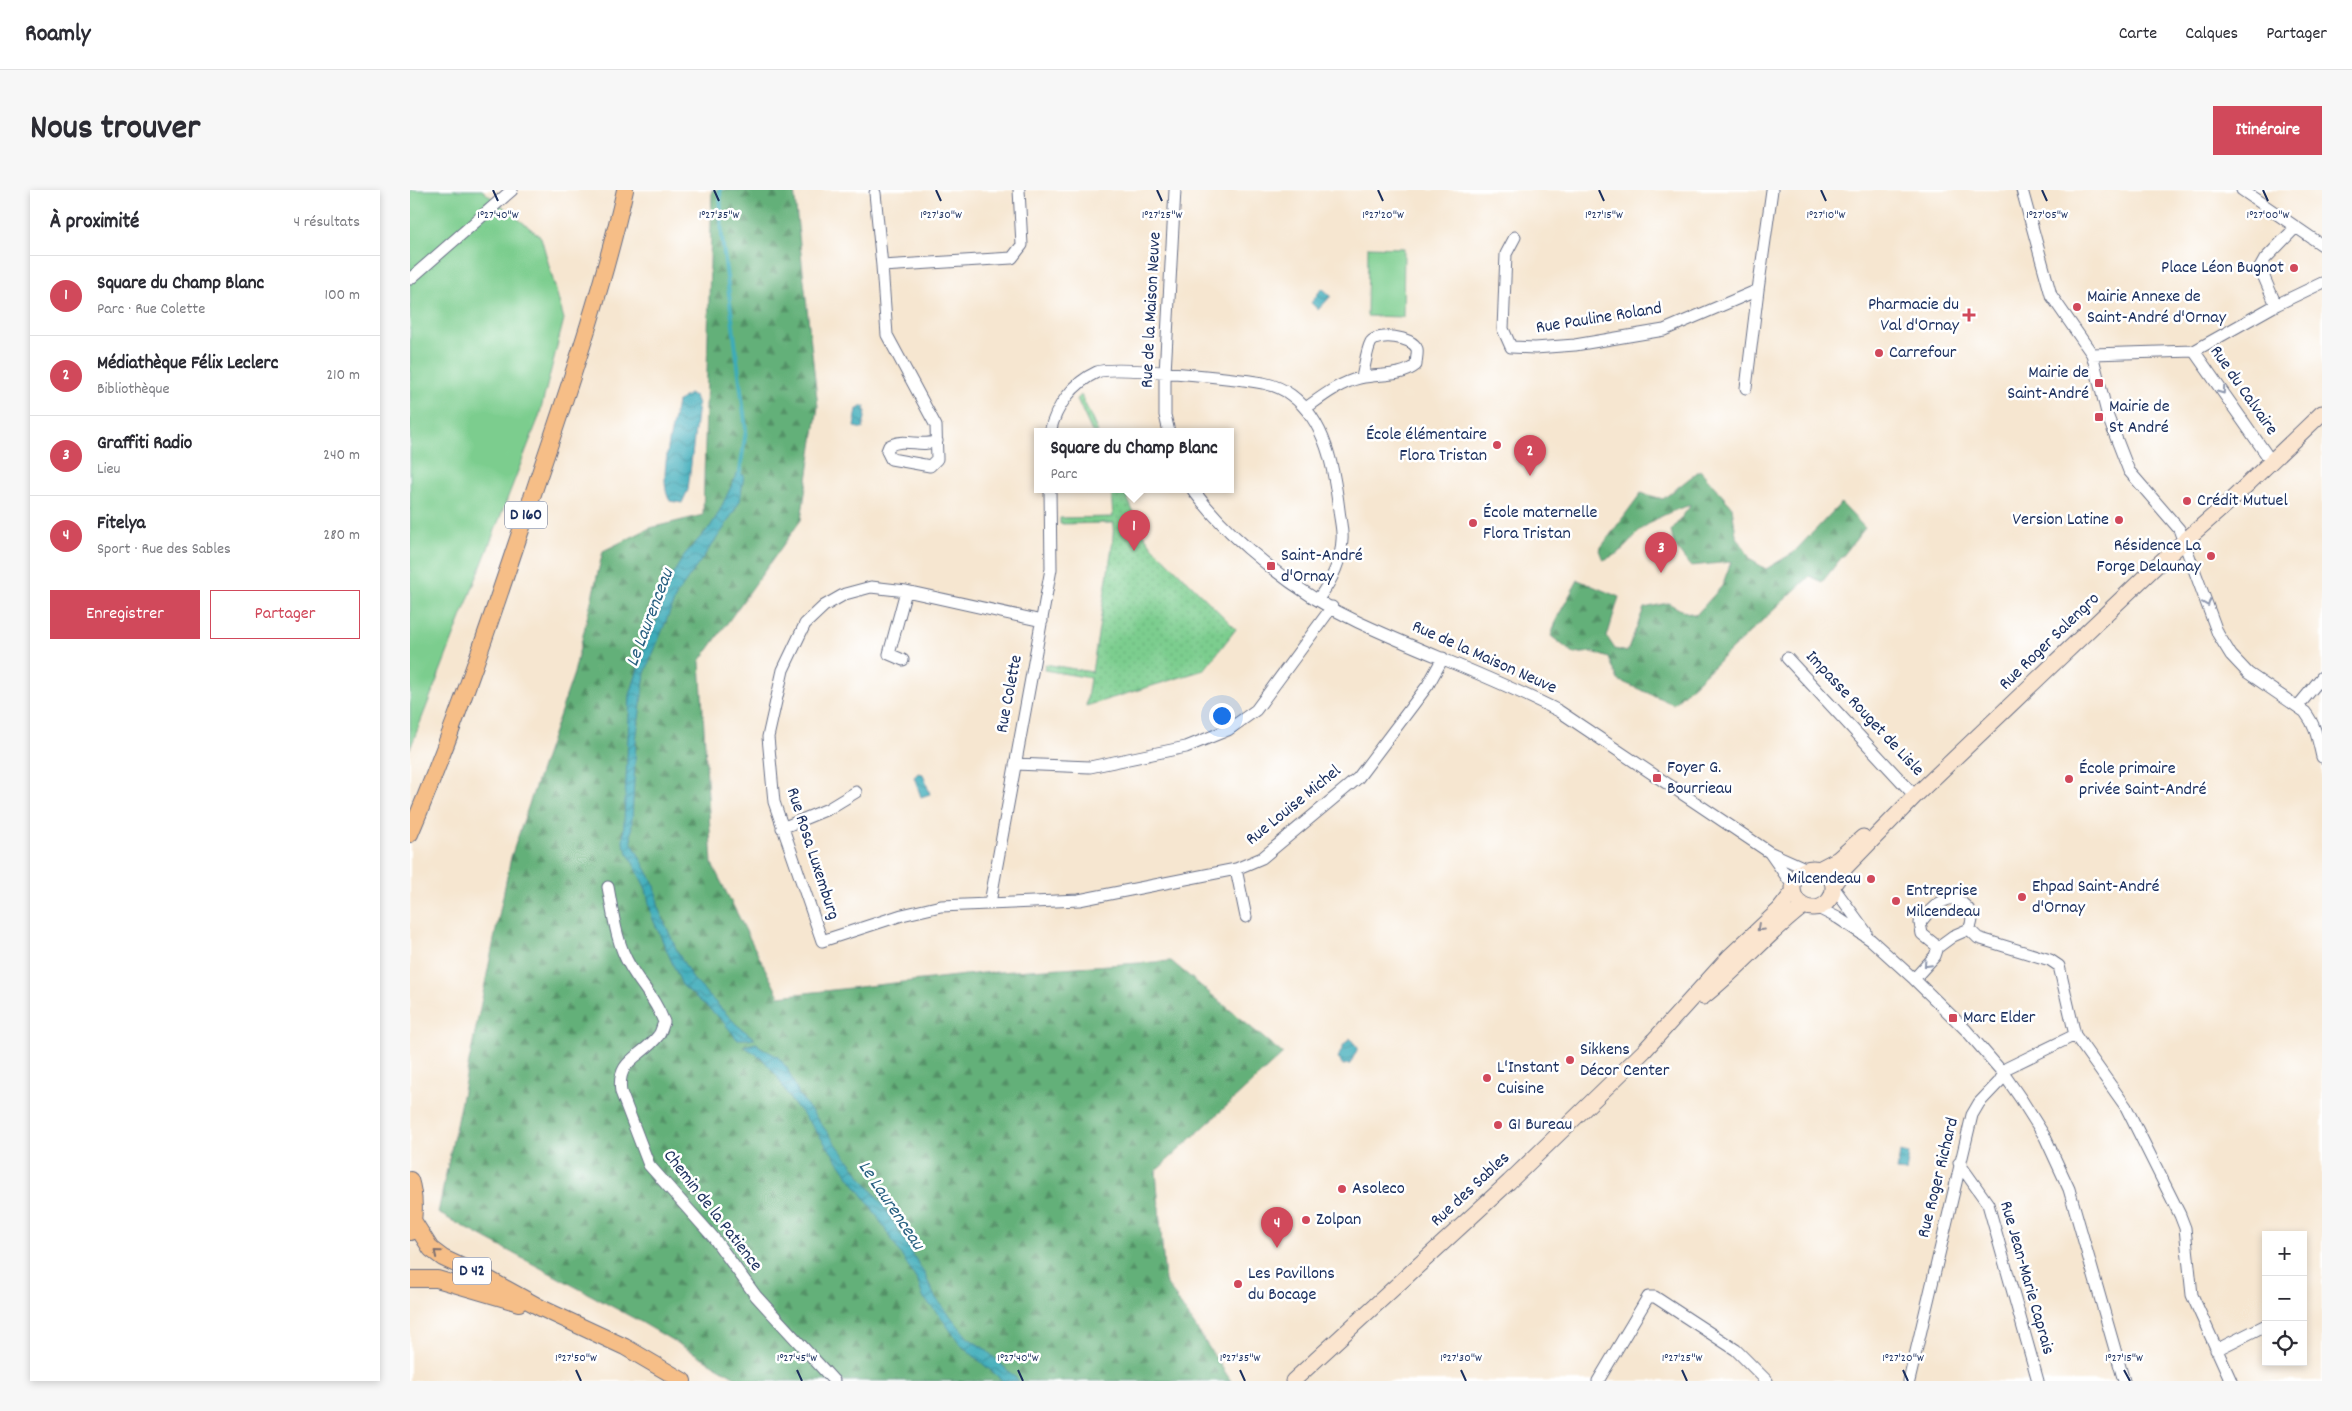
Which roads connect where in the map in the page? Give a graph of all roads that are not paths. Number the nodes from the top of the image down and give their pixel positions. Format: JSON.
{"nodes":[{"id":1,"x":512,"y":190,"type":"edge"},
{"id":2,"x":626,"y":190,"type":"edge"},
{"id":3,"x":1019,"y":190,"type":"edge"},
{"id":4,"x":1175,"y":190,"type":"edge"},
{"id":5,"x":1772,"y":190,"type":"edge"},
{"id":6,"x":2022,"y":190,"type":"edge"},
{"id":7,"x":2242,"y":190,"type":"edge"},
{"id":8,"x":875,"y":193,"type":"dead end"},
{"id":9,"x":2296,"y":227,"type":"junction"},
{"id":10,"x":1515,"y":237,"type":"dead end"},
{"id":11,"x":2322,"y":245,"type":"edge"},
{"id":12,"x":882,"y":266,"type":"junction"},
{"id":13,"x":410,"y":279,"type":"edge"},
{"id":14,"x":2322,"y":283,"type":"edge"},
{"id":15,"x":1758,"y":290,"type":"junction"},
{"id":16,"x":2276,"y":305,"type":"junction"},
{"id":17,"x":2194,"y":351,"type":"junction"},
{"id":18,"x":2092,"y":354,"type":"junction"},
{"id":19,"x":1165,"y":373,"type":"junction"},
{"id":20,"x":1362,"y":377,"type":"junction"},
{"id":21,"x":1746,"y":388,"type":"dead end"},
{"id":22,"x":1306,"y":408,"type":"junction"},
{"id":23,"x":2322,"y":413,"type":"edge"},
{"id":24,"x":1052,"y":428,"type":"edge"},
{"id":25,"x":1168,"y":428,"type":"edge"},
{"id":26,"x":937,"y":441,"type":"dead end"},
{"id":27,"x":2270,"y":461,"type":"junction"},
{"id":28,"x":1050,"y":493,"type":"edge"},
{"id":29,"x":1195,"y":493,"type":"edge"},
{"id":30,"x":2183,"y":542,"type":"junction"},
{"id":31,"x":906,"y":591,"type":"junction"},
{"id":32,"x":1318,"y":599,"type":"junction"},
{"id":33,"x":1332,"y":607,"type":"junction"},
{"id":34,"x":1042,"y":621,"type":"junction"},
{"id":35,"x":1443,"y":658,"type":"junction"},
{"id":36,"x":1787,"y":658,"type":"dead end"},
{"id":37,"x":903,"y":660,"type":"dead end"},
{"id":38,"x":2322,"y":677,"type":"edge"},
{"id":39,"x":2298,"y":706,"type":"junction"},
{"id":40,"x":2322,"y":757,"type":"edge"},
{"id":41,"x":1015,"y":764,"type":"junction"},
{"id":42,"x":856,"y":792,"type":"dead end"},
{"id":43,"x":1915,"y":796,"type":"junction"},
{"id":44,"x":782,"y":828,"type":"junction"},
{"id":45,"x":410,"y":834,"type":"edge"},
{"id":46,"x":1770,"y":852,"type":"junction"},
{"id":47,"x":1236,"y":869,"type":"junction"},
{"id":48,"x":1813,"y":869,"type":"junction"},
{"id":49,"x":1834,"y":886,"type":"junction"},
{"id":50,"x":608,"y":887,"type":"dead end"},
{"id":51,"x":1793,"y":889,"type":"junction"},
{"id":52,"x":990,"y":903,"type":"junction"},
{"id":53,"x":1811,"y":907,"type":"junction"},
{"id":54,"x":1246,"y":917,"type":"dead end"},
{"id":55,"x":1969,"y":929,"type":"junction"},
{"id":56,"x":1871,"y":940,"type":"junction"},
{"id":57,"x":1938,"y":947,"type":"junction"},
{"id":58,"x":1914,"y":979,"type":"junction"},
{"id":59,"x":1671,"y":1022,"type":"junction"},
{"id":60,"x":2076,"y":1035,"type":"junction"},
{"id":61,"x":2003,"y":1073,"type":"junction"},
{"id":62,"x":1959,"y":1163,"type":"junction"},
{"id":63,"x":410,"y":1180,"type":"edge"},
{"id":64,"x":412,"y":1230,"type":"edge"},
{"id":65,"x":410,"y":1279,"type":"edge"},
{"id":66,"x":541,"y":1308,"type":"junction"},
{"id":67,"x":2262,"y":1327,"type":"edge"},
{"id":68,"x":2216,"y":1350,"type":"junction"},
{"id":69,"x":683,"y":1381,"type":"edge"},
{"id":70,"x":834,"y":1381,"type":"edge"},
{"id":71,"x":1293,"y":1381,"type":"edge"},
{"id":72,"x":1598,"y":1381,"type":"edge"},
{"id":73,"x":1767,"y":1381,"type":"edge"},
{"id":74,"x":1909,"y":1381,"type":"edge"},
{"id":75,"x":2038,"y":1381,"type":"edge"},
{"id":76,"x":2124,"y":1381,"type":"edge"},
{"id":77,"x":2231,"y":1381,"type":"edge"}],
"edges":[{"from":1,"to":13,"type":"street"},
{"from":2,"to":45,"type":"main road","number":"D 160"},
{"from":3,"to":12,"type":"street"},
{"from":4,"to":19,"type":"street","name":"Rue de la Maison Neuve"},
{"from":5,"to":15,"type":"street"},
{"from":6,"to":18,"type":"street"},
{"from":7,"to":9,"type":"street"},
{"from":8,"to":12,"type":"street"},
{"from":9,"to":11,"type":"street"},
{"from":9,"to":16,"type":"street"},
{"from":10,"to":15,"type":"street","name":"Rue Pauline Roland"},
{"from":12,"to":26,"type":"street"},
{"from":14,"to":16,"type":"street"},
{"from":15,"to":21,"type":"street"},
{"from":16,"to":17,"type":"street"},
{"from":17,"to":18,"type":"street","name":"Rue du Calvaire"},
{"from":17,"to":27,"type":"street","name":"Rue du Calvaire","one_way":true},
{"from":18,"to":30,"type":"street"},
{"from":19,"to":22,"type":"street"},
{"from":19,"to":24,"type":"street"},
{"from":19,"to":25,"type":"street","name":"Rue de la Maison Neuve"},
{"from":20,"to":20,"type":"street"},
{"from":20,"to":22,"type":"street"},
{"from":22,"to":32,"type":"street"},
{"from":23,"to":27,"type":"main road","name":"Rue Roger Salengro"},
{"from":27,"to":30,"type":"main road","name":"Rue Roger Salengro"},
{"from":28,"to":34,"type":"street","name":"Rue Colette"},
{"from":29,"to":32,"type":"street","name":"Rue de la Maison Neuve"},
{"from":30,"to":39,"type":"street","one_way":true},
{"from":30,"to":43,"type":"main road","name":"Rue Roger Salengro"},
{"from":31,"to":34,"type":"street","name":"Rue Rosa Luxemburg"},
{"from":31,"to":37,"type":"street"},
{"from":31,"to":44,"type":"street","name":"Rue Rosa Luxemburg"},
{"from":32,"to":33,"type":"street","name":"Rue de la Maison Neuve"},
{"from":33,"to":35,"type":"street","name":"Rue de la Maison Neuve"},
{"from":33,"to":41,"type":"street"},
{"from":34,"to":41,"type":"street","name":"Rue Colette"},
{"from":35,"to":46,"type":"street","name":"Rue de la Maison Neuve"},
{"from":35,"to":47,"type":"street","name":"Rue Louise Michel"},
{"from":36,"to":43,"type":"street","name":"Impasse Rouget de Lisle"},
{"from":38,"to":39,"type":"street"},
{"from":39,"to":40,"type":"street"},
{"from":41,"to":52,"type":"street","name":"Rue Colette"},
{"from":42,"to":44,"type":"street"},
{"from":43,"to":48,"type":"main road","name":"Rue Roger Salengro"},
{"from":43,"to":49,"type":"main road","name":"Rue Roger Salengro"},
{"from":44,"to":52,"type":"street","name":"Rue Rosa Luxemburg"},
{"from":46,"to":48,"type":"street","name":"Rue de la Maison Neuve"},
{"from":46,"to":51,"type":"street","name":"Rue de la Maison Neuve"},
{"from":47,"to":52,"type":"street","name":"Rue Louise Michel"},
{"from":47,"to":54,"type":"street"},
{"from":48,"to":49,"type":"main road"},
{"from":48,"to":51,"type":"main road"},
{"from":49,"to":53,"type":"main road"},
{"from":49,"to":56,"type":"street"},
{"from":50,"to":70,"type":"street","name":"Chemin de la Patience"},
{"from":51,"to":53,"type":"main road"},
{"from":51,"to":59,"type":"main road","name":"Rue des Sables","one_way":true},
{"from":53,"to":56,"type":"street"},
{"from":53,"to":59,"type":"main road","name":"Rue des Sables"},
{"from":55,"to":57,"type":"street"},
{"from":55,"to":57,"type":"street"},
{"from":55,"to":60,"type":"street"},
{"from":56,"to":58,"type":"street"},
{"from":57,"to":58,"type":"street","one_way":true},
{"from":58,"to":61,"type":"street"},
{"from":59,"to":71,"type":"main road","name":"Rue des Sables"},
{"from":60,"to":61,"type":"street","name":"Rue Roger Richard"},
{"from":60,"to":68,"type":"street"},
{"from":61,"to":62,"type":"street","name":"Rue Roger Richard"},
{"from":61,"to":76,"type":"street"},
{"from":62,"to":74,"type":"street","name":"Rue Roger Richard"},
{"from":62,"to":75,"type":"street","name":"Rue Jean-Marie Caprais"},
{"from":63,"to":64,"type":"main road"},
{"from":66,"to":64,"type":"main road","number":"D 42","one_way":true},
{"from":65,"to":66,"type":"main road","number":"D 42"},
{"from":66,"to":69,"type":"main road","number":"D 42"},
{"from":67,"to":68,"type":"street"},
{"from":68,"to":77,"type":"street"},
{"from":72,"to":73,"type":"street"}]}
